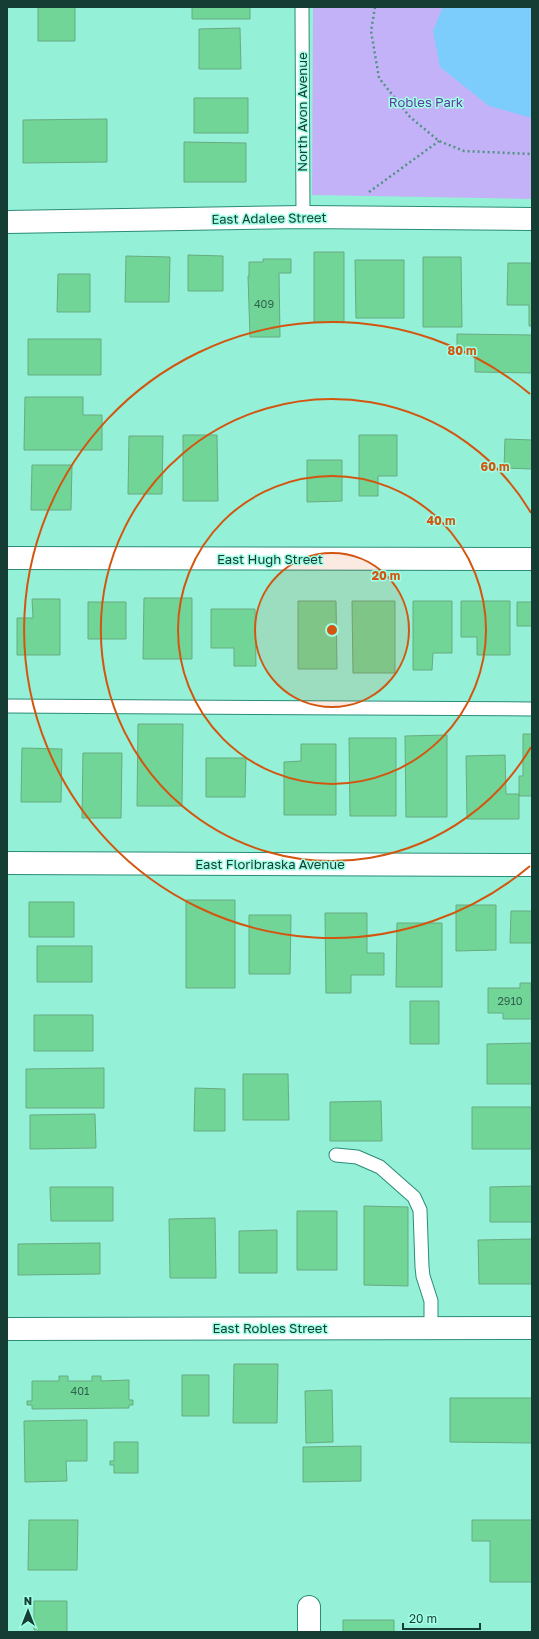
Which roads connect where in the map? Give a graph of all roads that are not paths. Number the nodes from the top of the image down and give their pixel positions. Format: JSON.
{"nodes":[{"id":1,"x":302,"y":7,"type":"edge"},
{"id":2,"x":302,"y":217,"type":"junction"},
{"id":3,"x":532,"y":219,"type":"edge"},
{"id":4,"x":7,"y":222,"type":"edge"},
{"id":5,"x":7,"y":558,"type":"edge"},
{"id":6,"x":532,"y":559,"type":"edge"},
{"id":7,"x":7,"y":706,"type":"edge"},
{"id":8,"x":532,"y":709,"type":"edge"},
{"id":9,"x":7,"y":863,"type":"edge"},
{"id":10,"x":532,"y":865,"type":"edge"},
{"id":11,"x":336,"y":1155,"type":"dead end"},
{"id":12,"x":431,"y":1328,"type":"junction"},
{"id":13,"x":532,"y":1328,"type":"edge"},
{"id":14,"x":7,"y":1329,"type":"edge"},
{"id":15,"x":309,"y":1607,"type":"dead end"},
{"id":16,"x":309,"y":1632,"type":"edge"}],
"edges":[{"from":1,"to":2,"type":"lane","name":"North Avon Avenue"},
{"from":2,"to":3,"type":"street","name":"East Adalee Street"},
{"from":2,"to":4,"type":"street","name":"East Adalee Street"},
{"from":5,"to":6,"type":"street","name":"East Hugh Street"},
{"from":7,"to":8,"type":"lane"},
{"from":9,"to":10,"type":"street","name":"East Floribraska Avenue"},
{"from":11,"to":12,"type":"lane"},
{"from":12,"to":13,"type":"street","name":"East Robles Street"},
{"from":12,"to":14,"type":"street","name":"East Robles Street"},
{"from":15,"to":16,"type":"street"}]}
